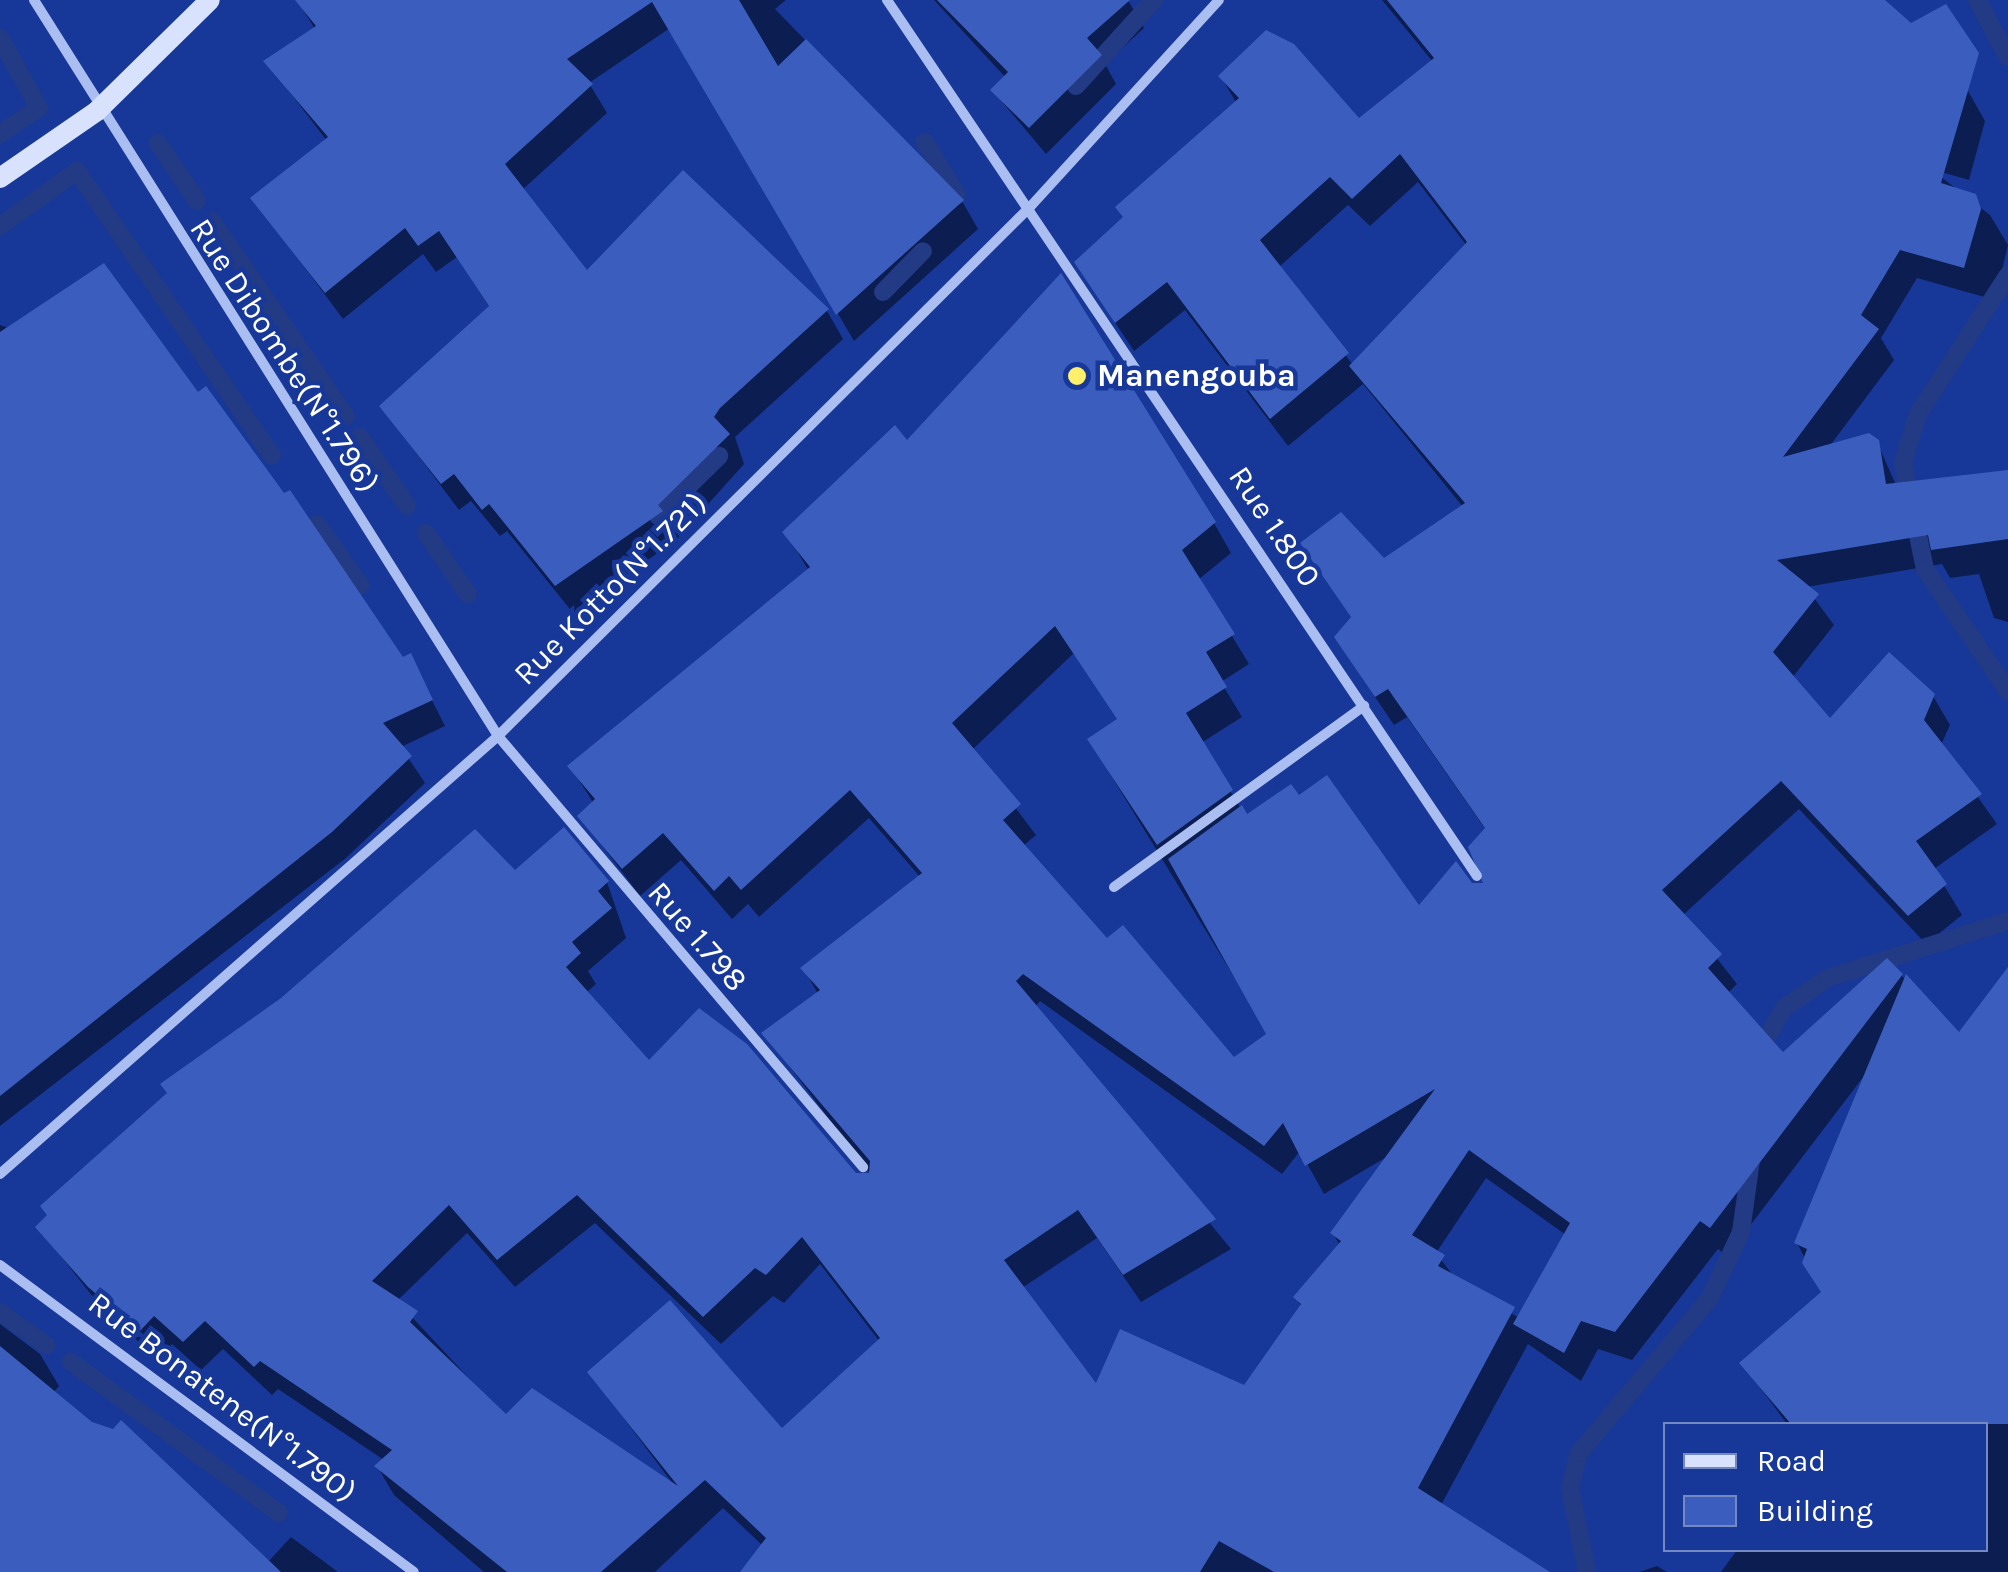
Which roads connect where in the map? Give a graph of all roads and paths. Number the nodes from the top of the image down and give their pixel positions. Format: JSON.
{"nodes":[{"id":1,"x":34,"y":0,"type":"edge"},
{"id":2,"x":210,"y":0,"type":"edge"},
{"id":3,"x":886,"y":0,"type":"edge"},
{"id":4,"x":1219,"y":0,"type":"edge"},
{"id":5,"x":98,"y":111,"type":"junction"},
{"id":6,"x":0,"y":178,"type":"edge"},
{"id":7,"x":1030,"y":206,"type":"junction"},
{"id":8,"x":1364,"y":706,"type":"junction"},
{"id":9,"x":498,"y":736,"type":"junction"},
{"id":10,"x":1477,"y":876,"type":"dead end"},
{"id":11,"x":1114,"y":887,"type":"dead end"},
{"id":12,"x":863,"y":1166,"type":"dead end"},
{"id":13,"x":0,"y":1174,"type":"edge"},
{"id":14,"x":0,"y":1265,"type":"edge"},
{"id":15,"x":414,"y":1572,"type":"edge"}],
"edges":[{"from":1,"to":5,"type":"street","name":"Rue Dibombe(N°1.796)"},
{"from":2,"to":5,"type":"street"},
{"from":3,"to":7,"type":"street","name":"Rue 1.800"},
{"from":4,"to":7,"type":"street","name":"Rue Kotto(N°1.721)"},
{"from":5,"to":6,"type":"street"},
{"from":5,"to":9,"type":"street","name":"Rue Dibombe(N°1.796)"},
{"from":7,"to":8,"type":"street","name":"Rue 1.800"},
{"from":7,"to":9,"type":"street","name":"Rue Kotto(N°1.721)"},
{"from":8,"to":10,"type":"street","name":"Rue 1.800"},
{"from":8,"to":11,"type":"street"},
{"from":9,"to":12,"type":"street","name":"Rue 1.798"},
{"from":9,"to":13,"type":"street","name":"Rue Kotto(N°1.721)"},
{"from":14,"to":15,"type":"street","name":"Rue Bonatene(N°1.790)"}]}
